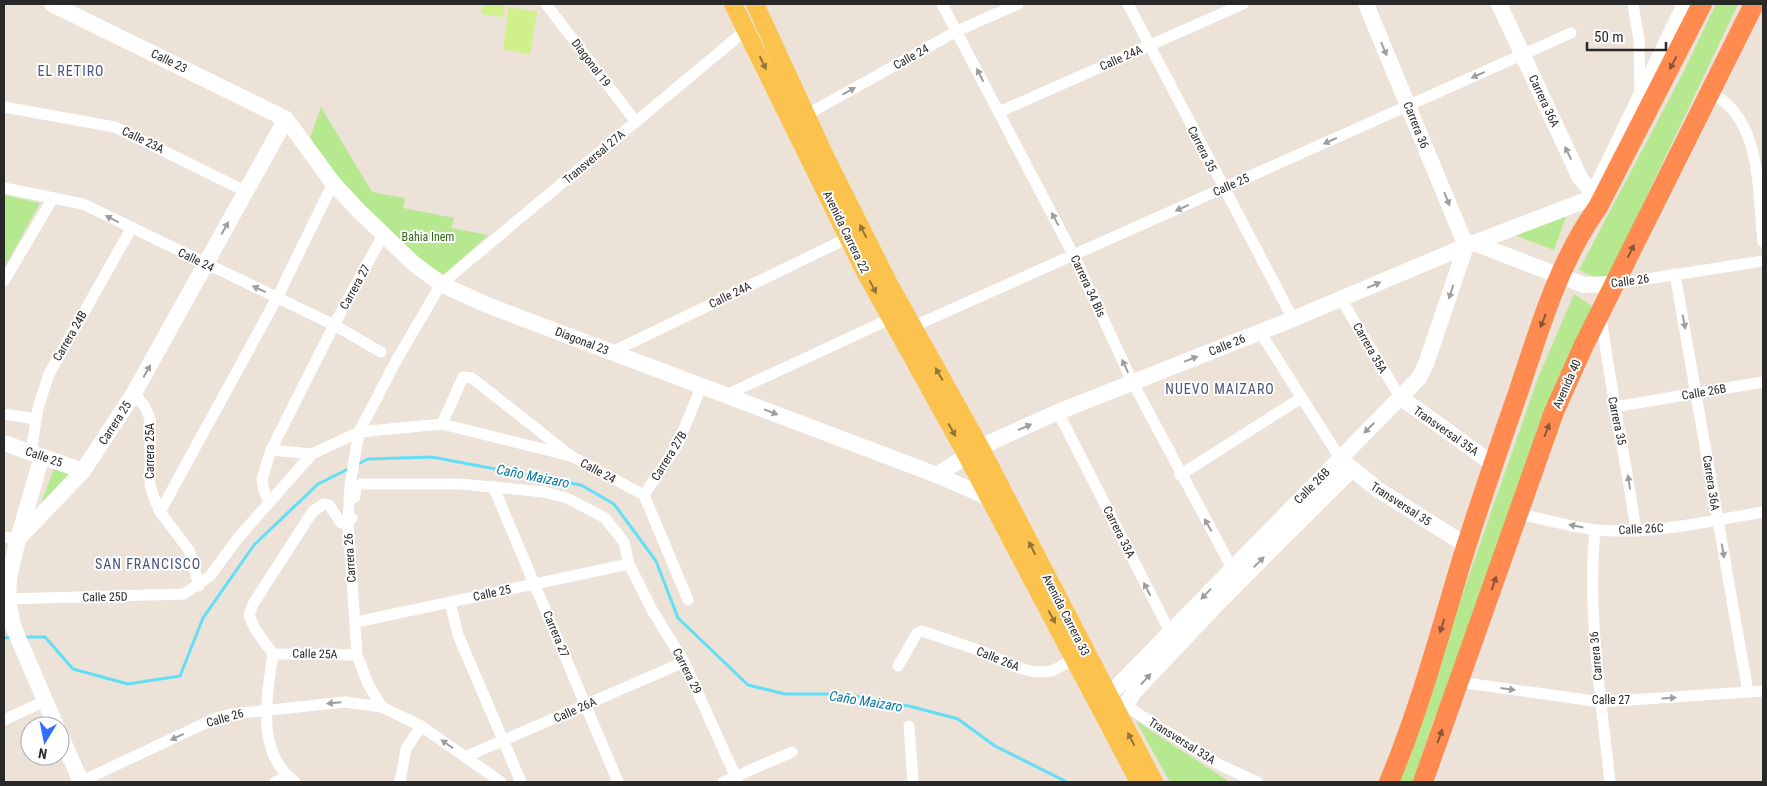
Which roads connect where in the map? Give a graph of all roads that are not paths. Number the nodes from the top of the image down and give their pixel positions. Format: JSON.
{"nodes":[{"id":1,"x":52,"y":4,"type":"edge"},
{"id":2,"x":546,"y":4,"type":"edge"},
{"id":3,"x":733,"y":4,"type":"edge"},
{"id":4,"x":755,"y":4,"type":"edge"},
{"id":5,"x":942,"y":4,"type":"edge"},
{"id":6,"x":1018,"y":4,"type":"edge"},
{"id":7,"x":1128,"y":4,"type":"edge"},
{"id":8,"x":1243,"y":4,"type":"edge"},
{"id":9,"x":1366,"y":4,"type":"edge"},
{"id":10,"x":1499,"y":4,"type":"edge"},
{"id":11,"x":1633,"y":4,"type":"edge"},
{"id":12,"x":1685,"y":4,"type":"edge"},
{"id":13,"x":1702,"y":4,"type":"edge"},
{"id":14,"x":1712,"y":4,"type":"edge"},
{"id":15,"x":1744,"y":4,"type":"edge"},
{"id":16,"x":1754,"y":4,"type":"edge"},
{"id":17,"x":78,"y":9,"type":"edge"},
{"id":18,"x":746,"y":30,"type":"junction"},
{"id":19,"x":957,"y":31,"type":"junction"},
{"id":20,"x":1571,"y":33,"type":"dead end"},
{"id":21,"x":1685,"y":41,"type":"junction"},
{"id":22,"x":1735,"y":43,"type":"junction"},
{"id":23,"x":1149,"y":45,"type":"junction"},
{"id":24,"x":1523,"y":55,"type":"junction"},
{"id":25,"x":1710,"y":92,"type":"junction"},
{"id":26,"x":1640,"y":102,"type":"junction"},
{"id":27,"x":1408,"y":106,"type":"junction"},
{"id":28,"x":4,"y":107,"type":"edge"},
{"id":29,"x":999,"y":112,"type":"junction"},
{"id":30,"x":806,"y":115,"type":"junction"},
{"id":31,"x":286,"y":119,"type":"junction"},
{"id":32,"x":636,"y":122,"type":"junction"},
{"id":33,"x":333,"y":183,"type":"junction"},
{"id":34,"x":4,"y":188,"type":"edge"},
{"id":35,"x":1223,"y":189,"type":"junction"},
{"id":36,"x":245,"y":191,"type":"junction"},
{"id":37,"x":1593,"y":196,"type":"junction"},
{"id":38,"x":53,"y":198,"type":"junction"},
{"id":39,"x":131,"y":229,"type":"junction"},
{"id":40,"x":1582,"y":229,"type":"junction"},
{"id":41,"x":383,"y":236,"type":"junction"},
{"id":42,"x":848,"y":238,"type":"junction"},
{"id":43,"x":1763,"y":242,"type":"edge"},
{"id":44,"x":1470,"y":244,"type":"junction"},
{"id":45,"x":1074,"y":256,"type":"junction"},
{"id":46,"x":1763,"y":261,"type":"edge"},
{"id":47,"x":205,"y":264,"type":"junction"},
{"id":48,"x":1675,"y":274,"type":"junction"},
{"id":49,"x":1560,"y":275,"type":"junction"},
{"id":50,"x":4,"y":281,"type":"edge"},
{"id":51,"x":441,"y":284,"type":"junction"},
{"id":52,"x":1615,"y":284,"type":"junction"},
{"id":53,"x":277,"y":298,"type":"junction"},
{"id":54,"x":1342,"y":299,"type":"junction"},
{"id":55,"x":1601,"y":311,"type":"junction"},
{"id":56,"x":890,"y":319,"type":"junction"},
{"id":57,"x":1293,"y":319,"type":"junction"},
{"id":58,"x":334,"y":325,"type":"junction"},
{"id":59,"x":912,"y":327,"type":"junction"},
{"id":60,"x":1260,"y":332,"type":"junction"},
{"id":61,"x":381,"y":352,"type":"dead end"},
{"id":62,"x":612,"y":352,"type":"junction"},
{"id":63,"x":1763,"y":382,"type":"edge"},
{"id":64,"x":1132,"y":383,"type":"junction"},
{"id":65,"x":701,"y":387,"type":"junction"},
{"id":66,"x":134,"y":393,"type":"junction"},
{"id":67,"x":1697,"y":393,"type":"junction"},
{"id":68,"x":726,"y":395,"type":"junction"},
{"id":69,"x":1400,"y":397,"type":"junction"},
{"id":70,"x":1301,"y":398,"type":"junction"},
{"id":71,"x":1614,"y":407,"type":"junction"},
{"id":72,"x":1058,"y":412,"type":"junction"},
{"id":73,"x":4,"y":414,"type":"edge"},
{"id":74,"x":36,"y":419,"type":"junction"},
{"id":75,"x":442,"y":424,"type":"junction"},
{"id":76,"x":359,"y":432,"type":"junction"},
{"id":77,"x":4,"y":443,"type":"edge"},
{"id":78,"x":272,"y":450,"type":"junction"},
{"id":79,"x":973,"y":452,"type":"junction"},
{"id":80,"x":36,"y":454,"type":"junction"},
{"id":81,"x":312,"y":454,"type":"junction"},
{"id":82,"x":571,"y":456,"type":"junction"},
{"id":83,"x":1340,"y":458,"type":"junction"},
{"id":84,"x":1493,"y":464,"type":"junction"},
{"id":85,"x":1351,"y":470,"type":"junction"},
{"id":86,"x":83,"y":471,"type":"junction"},
{"id":87,"x":937,"y":475,"type":"junction"},
{"id":88,"x":1180,"y":475,"type":"junction"},
{"id":89,"x":493,"y":486,"type":"junction"},
{"id":90,"x":644,"y":495,"type":"junction"},
{"id":91,"x":988,"y":497,"type":"junction"},
{"id":92,"x":269,"y":502,"type":"junction"},
{"id":93,"x":160,"y":512,"type":"junction"},
{"id":94,"x":1763,"y":512,"type":"edge"},
{"id":95,"x":1518,"y":514,"type":"junction"},
{"id":96,"x":1717,"y":519,"type":"junction"},
{"id":97,"x":348,"y":522,"type":"junction"},
{"id":98,"x":1595,"y":530,"type":"junction"},
{"id":99,"x":1636,"y":531,"type":"junction"},
{"id":100,"x":1466,"y":546,"type":"junction"},
{"id":101,"x":10,"y":548,"type":"edge"},
{"id":102,"x":629,"y":564,"type":"junction"},
{"id":103,"x":1232,"y":568,"type":"junction"},
{"id":104,"x":535,"y":584,"type":"junction"},
{"id":105,"x":199,"y":586,"type":"junction"},
{"id":106,"x":8,"y":599,"type":"junction"},
{"id":107,"x":688,"y":600,"type":"dead end"},
{"id":108,"x":450,"y":602,"type":"junction"},
{"id":109,"x":356,"y":622,"type":"junction"},
{"id":110,"x":1170,"y":632,"type":"junction"},
{"id":111,"x":272,"y":654,"type":"junction"},
{"id":112,"x":1170,"y":654,"type":"junction"},
{"id":113,"x":357,"y":655,"type":"junction"},
{"id":114,"x":1074,"y":659,"type":"junction"},
{"id":115,"x":684,"y":662,"type":"junction"},
{"id":116,"x":898,"y":666,"type":"dead end"},
{"id":117,"x":1460,"y":682,"type":"junction"},
{"id":118,"x":1763,"y":690,"type":"edge"},
{"id":119,"x":1748,"y":692,"type":"junction"},
{"id":120,"x":1108,"y":696,"type":"junction"},
{"id":121,"x":45,"y":701,"type":"junction"},
{"id":122,"x":1601,"y":702,"type":"junction"},
{"id":123,"x":586,"y":705,"type":"junction"},
{"id":124,"x":382,"y":706,"type":"junction"},
{"id":125,"x":265,"y":709,"type":"junction"},
{"id":126,"x":1123,"y":712,"type":"junction"},
{"id":127,"x":52,"y":716,"type":"edge"},
{"id":128,"x":4,"y":720,"type":"edge"},
{"id":129,"x":421,"y":726,"type":"junction"},
{"id":130,"x":908,"y":726,"type":"dead end"},
{"id":131,"x":503,"y":742,"type":"junction"},
{"id":132,"x":792,"y":752,"type":"dead end"},
{"id":133,"x":70,"y":757,"type":"edge"},
{"id":134,"x":465,"y":757,"type":"junction"},
{"id":135,"x":291,"y":779,"type":"edge"},
{"id":136,"x":737,"y":779,"type":"edge"},
{"id":137,"x":1390,"y":781,"type":"edge"},
{"id":138,"x":81,"y":782,"type":"edge"},
{"id":139,"x":275,"y":782,"type":"edge"},
{"id":140,"x":400,"y":782,"type":"edge"},
{"id":141,"x":501,"y":782,"type":"edge"},
{"id":142,"x":521,"y":782,"type":"edge"},
{"id":143,"x":618,"y":782,"type":"edge"},
{"id":144,"x":723,"y":782,"type":"edge"},
{"id":145,"x":912,"y":782,"type":"edge"},
{"id":146,"x":1139,"y":782,"type":"edge"},
{"id":147,"x":1154,"y":782,"type":"edge"},
{"id":148,"x":1257,"y":782,"type":"edge"},
{"id":149,"x":1423,"y":782,"type":"edge"},
{"id":150,"x":1610,"y":782,"type":"edge"}],
"edges":[{"from":1,"to":17,"type":"street","name":"Calle 23"},
{"from":2,"to":32,"type":"street","name":"Diagonal 19"},
{"from":3,"to":18,"type":"main road","name":"Avenida Carrera 22"},
{"from":4,"to":30,"type":"main road","name":"Avenida Carrera 22"},
{"from":5,"to":19,"type":"street","name":"Carrera 34 Bis"},
{"from":6,"to":19,"type":"street","name":"Calle 24"},
{"from":7,"to":23,"type":"street","name":"Carrera 35"},
{"from":8,"to":23,"type":"street","name":"Calle 24A"},
{"from":9,"to":27,"type":"street","name":"Carrera 36","one_way":true},
{"from":10,"to":24,"type":"street","name":"Carrera 36A"},
{"from":11,"to":26,"type":"street"},
{"from":12,"to":26,"type":"street"},
{"from":13,"to":21,"type":"highway"},
{"from":14,"to":21,"type":"highway"},
{"from":15,"to":22,"type":"highway"},
{"from":16,"to":22,"type":"highway","name":"Avenida 40"},
{"from":17,"to":31,"type":"street","name":"Calle 23"},
{"from":18,"to":32,"type":"street","name":"Transversal 27A"},
{"from":18,"to":42,"type":"main road","name":"Avenida Carrera 22","one_way":true},
{"from":29,"to":19,"type":"street","name":"Carrera 34 Bis","one_way":true},
{"from":30,"to":19,"type":"street","name":"Calle 24","one_way":true},
{"from":20,"to":24,"type":"street","name":"Calle 25"},
{"from":21,"to":40,"type":"highway","one_way":true},
{"from":22,"to":25,"type":"highway","name":"Avenida 40"},
{"from":23,"to":29,"type":"street","name":"Calle 24A"},
{"from":23,"to":35,"type":"street","name":"Carrera 35"},
{"from":24,"to":27,"type":"street","name":"Calle 25","one_way":true},
{"from":37,"to":24,"type":"street","name":"Carrera 36A","one_way":true},
{"from":25,"to":43,"type":"street"},
{"from":52,"to":25,"type":"highway","name":"Avenida 40","one_way":true},
{"from":26,"to":37,"type":"street"},
{"from":27,"to":35,"type":"street","name":"Calle 25","one_way":true},
{"from":27,"to":44,"type":"street","name":"Carrera 36","one_way":true},
{"from":28,"to":36,"type":"street","name":"Calle 23A"},
{"from":45,"to":29,"type":"street","name":"Carrera 34 Bis","one_way":true},
{"from":59,"to":30,"type":"main road","name":"Avenida Carrera 22","one_way":true},
{"from":31,"to":33,"type":"street","name":"Diagonal 23"},
{"from":31,"to":36,"type":"street","name":"Carrera 25"},
{"from":32,"to":51,"type":"street","name":"Transversal 27A"},
{"from":33,"to":41,"type":"street","name":"Diagonal 23"},
{"from":33,"to":53,"type":"street"},
{"from":34,"to":38,"type":"street","name":"Calle 24"},
{"from":35,"to":45,"type":"street","name":"Calle 25","one_way":true},
{"from":35,"to":57,"type":"street","name":"Carrera 35"},
{"from":47,"to":36,"type":"street","name":"Carrera 25","one_way":true},
{"from":37,"to":40,"type":"street"},
{"from":37,"to":44,"type":"street","name":"Calle 26"},
{"from":39,"to":38,"type":"street","name":"Calle 24","one_way":true},
{"from":38,"to":50,"type":"street"},
{"from":39,"to":47,"type":"street","name":"Calle 24"},
{"from":39,"to":74,"type":"street","name":"Carrera 24B"},
{"from":40,"to":49,"type":"highway"},
{"from":41,"to":51,"type":"street","name":"Diagonal 23"},
{"from":41,"to":58,"type":"street","name":"Carrera 27"},
{"from":42,"to":56,"type":"main road","name":"Avenida Carrera 22","one_way":true},
{"from":42,"to":62,"type":"street","name":"Calle 24A"},
{"from":44,"to":49,"type":"street","name":"Calle 26"},
{"from":54,"to":44,"type":"street","name":"Calle 26","one_way":true},
{"from":44,"to":69,"type":"street","name":"Calle 26B","one_way":true},
{"from":45,"to":59,"type":"street","name":"Calle 25"},
{"from":64,"to":45,"type":"street","name":"Carrera 34 Bis","one_way":true},
{"from":46,"to":48,"type":"street","name":"Calle 26"},
{"from":53,"to":47,"type":"street","name":"Calle 24","one_way":true},
{"from":66,"to":47,"type":"street","name":"Carrera 25","one_way":true},
{"from":48,"to":52,"type":"street","name":"Calle 26"},
{"from":48,"to":67,"type":"street","name":"Carrera 36A","one_way":true},
{"from":49,"to":52,"type":"street","name":"Calle 26"},
{"from":49,"to":84,"type":"highway","one_way":true},
{"from":51,"to":62,"type":"street","name":"Diagonal 23"},
{"from":51,"to":76,"type":"street","name":"Carrera 26"},
{"from":52,"to":55,"type":"highway","name":"Avenida 40"},
{"from":53,"to":58,"type":"street","name":"Calle 24"},
{"from":53,"to":93,"type":"street"},
{"from":54,"to":57,"type":"street","name":"Calle 26"},
{"from":54,"to":69,"type":"street","name":"Carrera 35A"},
{"from":55,"to":71,"type":"street","name":"Carrera 35"},
{"from":95,"to":55,"type":"highway","name":"Avenida 40","one_way":true},
{"from":56,"to":59,"type":"street"},
{"from":56,"to":68,"type":"street"},
{"from":56,"to":79,"type":"main road","name":"Avenida Carrera 22","one_way":true},
{"from":57,"to":60,"type":"street","name":"Calle 26"},
{"from":58,"to":61,"type":"street","name":"Calle 24"},
{"from":58,"to":78,"type":"street","name":"Carrera 27"},
{"from":79,"to":59,"type":"main road","name":"Avenida Carrera 22","one_way":true},
{"from":64,"to":60,"type":"street","name":"Calle 26","one_way":true},
{"from":60,"to":70,"type":"street"},
{"from":62,"to":65,"type":"street","name":"Diagonal 23"},
{"from":63,"to":67,"type":"street","name":"Calle 26B"},
{"from":64,"to":72,"type":"street","name":"Calle 26"},
{"from":64,"to":88,"type":"street","name":"Carrera 34 Bis"},
{"from":65,"to":68,"type":"street","name":"Diagonal 23"},
{"from":65,"to":90,"type":"street","name":"Carrera 27B"},
{"from":66,"to":86,"type":"street","name":"Carrera 25"},
{"from":66,"to":93,"type":"street","name":"Carrera 25A"},
{"from":67,"to":71,"type":"street","name":"Calle 26B"},
{"from":67,"to":96,"type":"street","name":"Carrera 36A"},
{"from":68,"to":87,"type":"street","name":"Diagonal 23","one_way":true},
{"from":69,"to":83,"type":"street","name":"Calle 26B","one_way":true},
{"from":69,"to":84,"type":"street","name":"Transversal 35A"},
{"from":70,"to":83,"type":"street"},
{"from":70,"to":88,"type":"street"},
{"from":99,"to":71,"type":"street","name":"Carrera 35","one_way":true},
{"from":79,"to":72,"type":"street","name":"Calle 26","one_way":true},
{"from":110,"to":72,"type":"street","name":"Carrera 33A","one_way":true},
{"from":73,"to":74,"type":"street"},
{"from":74,"to":80,"type":"street","name":"Carrera 24B"},
{"from":75,"to":76,"type":"street"},
{"from":75,"to":82,"type":"street"},
{"from":75,"to":82,"type":"street","name":"Calle 24"},
{"from":76,"to":81,"type":"street"},
{"from":76,"to":97,"type":"street","name":"Carrera 26"},
{"from":77,"to":80,"type":"street","name":"Calle 25"},
{"from":78,"to":81,"type":"street"},
{"from":78,"to":92,"type":"street","name":"Carrera 27"},
{"from":79,"to":87,"type":"street"},
{"from":79,"to":91,"type":"main road","name":"Avenida Carrera 33"},
{"from":120,"to":79,"type":"main road","name":"Avenida Carrera 33","one_way":true},
{"from":80,"to":86,"type":"street","name":"Calle 25"},
{"from":80,"to":101,"type":"street","name":"Carrera 24B"},
{"from":81,"to":92,"type":"street"},
{"from":82,"to":90,"type":"street","name":"Calle 24"},
{"from":83,"to":85,"type":"street","name":"Transversal 35"},
{"from":83,"to":103,"type":"street","name":"Calle 26B"},
{"from":84,"to":100,"type":"highway"},
{"from":85,"to":100,"type":"street","name":"Transversal 35"},
{"from":112,"to":85,"type":"street","name":"Calle 26B","one_way":true},
{"from":86,"to":101,"type":"street","name":"Carrera 25"},
{"from":87,"to":91,"type":"street","name":"Diagonal 23"},
{"from":103,"to":88,"type":"street","name":"Carrera 34 Bis","one_way":true},
{"from":89,"to":97,"type":"street"},
{"from":89,"to":102,"type":"street"},
{"from":89,"to":104,"type":"street","name":"Carrera 27"},
{"from":90,"to":107,"type":"street"},
{"from":91,"to":114,"type":"main road","name":"Avenida Carrera 33","one_way":true},
{"from":92,"to":105,"type":"street"},
{"from":93,"to":105,"type":"street"},
{"from":94,"to":96,"type":"street","name":"Calle 26C"},
{"from":98,"to":95,"type":"street","name":"Calle 26C","one_way":true},
{"from":117,"to":95,"type":"highway","name":"Avenida 40","one_way":true},
{"from":96,"to":99,"type":"street","name":"Calle 26C"},
{"from":96,"to":119,"type":"street","name":"Carrera 36A","one_way":true},
{"from":97,"to":109,"type":"street","name":"Carrera 26"},
{"from":97,"to":111,"type":"street"},
{"from":98,"to":99,"type":"street","name":"Calle 26C"},
{"from":98,"to":122,"type":"street","name":"Carrera 36"},
{"from":100,"to":137,"type":"highway","one_way":true},
{"from":101,"to":106,"type":"street"},
{"from":102,"to":104,"type":"street","name":"Calle 25"},
{"from":102,"to":115,"type":"street","name":"Carrera 29"},
{"from":103,"to":110,"type":"street","name":"Calle 26B","one_way":true},
{"from":104,"to":108,"type":"street","name":"Calle 25"},
{"from":104,"to":123,"type":"street","name":"Carrera 27"},
{"from":105,"to":106,"type":"street","name":"Calle 25D"},
{"from":106,"to":121,"type":"street"},
{"from":108,"to":109,"type":"street","name":"Calle 25"},
{"from":108,"to":131,"type":"street"},
{"from":109,"to":113,"type":"street","name":"Carrera 26"},
{"from":110,"to":112,"type":"street","name":"Carrera 33A"},
{"from":110,"to":120,"type":"street","name":"Calle 26B"},
{"from":111,"to":113,"type":"street","name":"Calle 25A"},
{"from":111,"to":125,"type":"street"},
{"from":126,"to":112,"type":"street","name":"Calle 26B","one_way":true},
{"from":113,"to":124,"type":"street","name":"Carrera 26"},
{"from":114,"to":116,"type":"street","name":"Calle 26A"},
{"from":114,"to":146,"type":"main road","name":"Avenida Carrera 33"},
{"from":115,"to":123,"type":"street","name":"Calle 26A"},
{"from":115,"to":136,"type":"street","name":"Carrera 29"},
{"from":117,"to":122,"type":"street","name":"Calle 27","one_way":true},
{"from":149,"to":117,"type":"highway","name":"Avenida 40","one_way":true},
{"from":118,"to":119,"type":"street","name":"Calle 27"},
{"from":122,"to":119,"type":"street","name":"Calle 27","one_way":true},
{"from":120,"to":126,"type":"main road","name":"Avenida Carrera 33"},
{"from":121,"to":127,"type":"street"},
{"from":121,"to":128,"type":"street"},
{"from":122,"to":150,"type":"street","name":"Carrera 36"},
{"from":123,"to":131,"type":"street","name":"Calle 26A"},
{"from":123,"to":143,"type":"street","name":"Carrera 27"},
{"from":124,"to":125,"type":"street","name":"Calle 26","one_way":true},
{"from":124,"to":129,"type":"street"},
{"from":125,"to":135,"type":"street"},
{"from":125,"to":138,"type":"street","name":"Calle 26","one_way":true},
{"from":147,"to":126,"type":"main road","name":"Avenida Carrera 33","one_way":true},
{"from":126,"to":148,"type":"street","name":"Transversal 33A"},
{"from":134,"to":129,"type":"street","one_way":true},
{"from":129,"to":140,"type":"street"},
{"from":130,"to":145,"type":"street"},
{"from":131,"to":134,"type":"street","name":"Calle 26A"},
{"from":131,"to":142,"type":"street"},
{"from":132,"to":136,"type":"street"},
{"from":133,"to":138,"type":"street"},
{"from":134,"to":141,"type":"street"},
{"from":135,"to":139,"type":"street"},
{"from":136,"to":144,"type":"street"}]}
